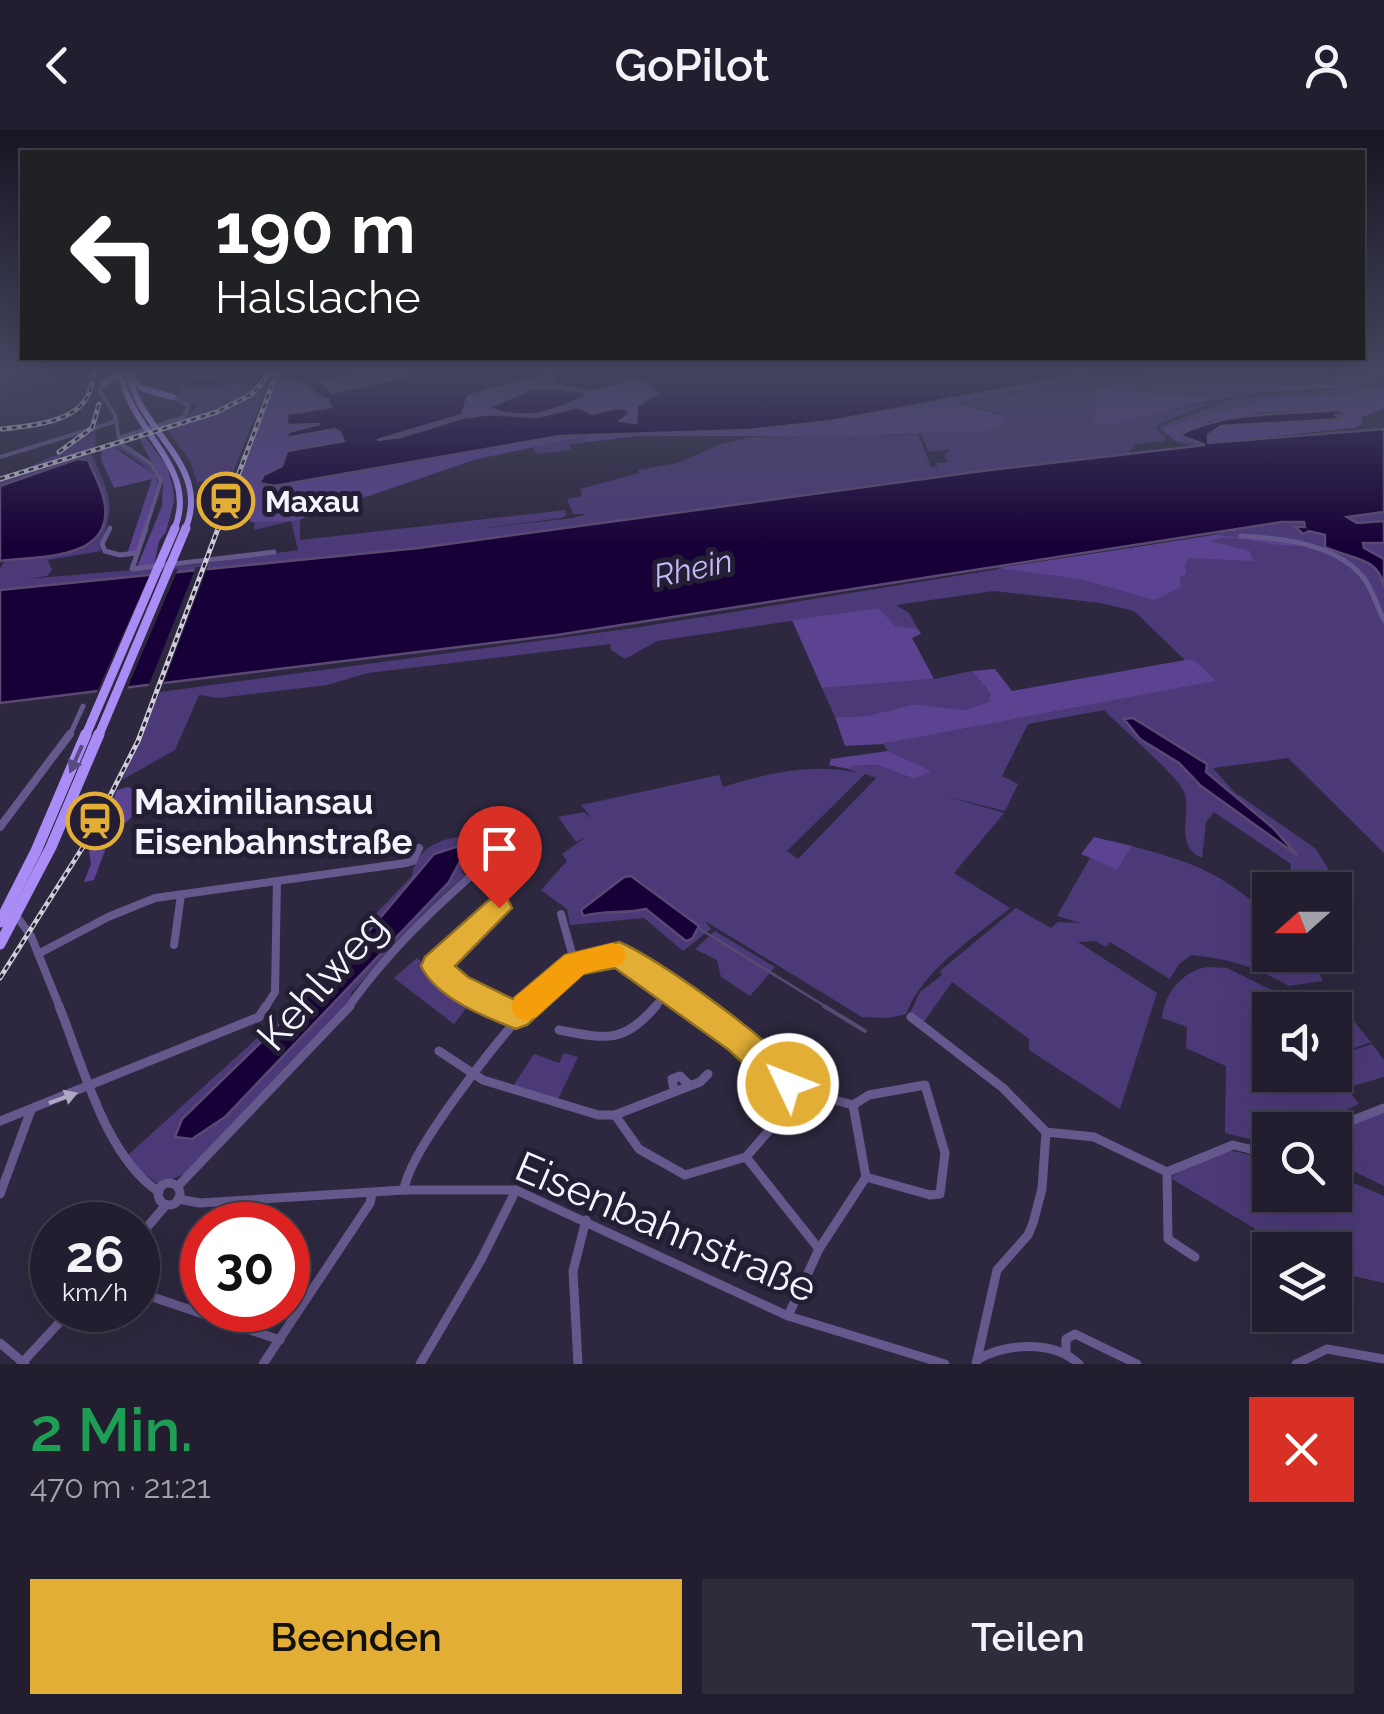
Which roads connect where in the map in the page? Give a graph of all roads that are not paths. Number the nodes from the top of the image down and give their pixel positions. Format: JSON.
{"nodes":[{"id":1,"x":89,"y":430,"type":"edge"},
{"id":2,"x":118,"y":430,"type":"edge"},
{"id":3,"x":145,"y":430,"type":"edge"},
{"id":4,"x":154,"y":431,"type":"joint"},
{"id":5,"x":119,"y":438,"type":"junction"},
{"id":6,"x":0,"y":457,"type":"edge"},
{"id":7,"x":110,"y":527,"type":"dead end"},
{"id":8,"x":1240,"y":536,"type":"dead end"},
{"id":9,"x":138,"y":552,"type":"junction"},
{"id":10,"x":274,"y":552,"type":"dead end"},
{"id":11,"x":1384,"y":620,"type":"edge"},
{"id":12,"x":83,"y":706,"type":"dead end"},
{"id":13,"x":0,"y":827,"type":"edge"},
{"id":14,"x":522,"y":831,"type":"dead end"},
{"id":15,"x":418,"y":848,"type":"dead end"},
{"id":16,"x":276,"y":881,"type":"junction"},
{"id":17,"x":0,"y":894,"type":"edge"},
{"id":18,"x":181,"y":894,"type":"junction"},
{"id":19,"x":20,"y":898,"type":"junction"},
{"id":20,"x":499,"y":908,"type":"dead end"},
{"id":21,"x":562,"y":914,"type":"dead end"},
{"id":22,"x":5,"y":922,"type":"edge"},
{"id":23,"x":0,"y":944,"type":"edge"},
{"id":24,"x":174,"y":945,"type":"dead end"},
{"id":25,"x":38,"y":954,"type":"junction"},
{"id":26,"x":576,"y":964,"type":"junction"},
{"id":27,"x":668,"y":991,"type":"junction"},
{"id":28,"x":516,"y":1015,"type":"junction"},
{"id":29,"x":911,"y":1016,"type":"dead end"},
{"id":30,"x":560,"y":1030,"type":"dead end"},
{"id":31,"x":438,"y":1051,"type":"dead end"},
{"id":32,"x":708,"y":1074,"type":"dead end"},
{"id":33,"x":475,"y":1076,"type":"junction"},
{"id":34,"x":93,"y":1085,"type":"junction"},
{"id":35,"x":802,"y":1093,"type":"junction"},
{"id":36,"x":853,"y":1105,"type":"junction"},
{"id":37,"x":1384,"y":1108,"type":"edge"},
{"id":38,"x":32,"y":1109,"type":"junction"},
{"id":39,"x":615,"y":1115,"type":"junction"},
{"id":40,"x":0,"y":1121,"type":"edge"},
{"id":41,"x":1352,"y":1121,"type":"edge"},
{"id":42,"x":1046,"y":1132,"type":"junction"},
{"id":43,"x":1252,"y":1150,"type":"edge"},
{"id":44,"x":746,"y":1157,"type":"junction"},
{"id":45,"x":1167,"y":1172,"type":"junction"},
{"id":46,"x":866,"y":1177,"type":"junction"},
{"id":47,"x":180,"y":1185,"type":"junction"},
{"id":48,"x":404,"y":1190,"type":"junction"},
{"id":49,"x":516,"y":1190,"type":"junction"},
{"id":50,"x":160,"y":1192,"type":"junction"},
{"id":51,"x":372,"y":1192,"type":"junction"},
{"id":52,"x":0,"y":1194,"type":"edge"},
{"id":53,"x":178,"y":1199,"type":"junction"},
{"id":54,"x":165,"y":1206,"type":"junction"},
{"id":55,"x":160,"y":1212,"type":"edge"},
{"id":56,"x":586,"y":1220,"type":"junction"},
{"id":57,"x":818,"y":1248,"type":"junction"},
{"id":58,"x":1195,"y":1257,"type":"dead end"},
{"id":59,"x":160,"y":1299,"type":"edge"},
{"id":60,"x":788,"y":1316,"type":"junction"},
{"id":61,"x":51,"y":1332,"type":"edge"},
{"id":62,"x":280,"y":1340,"type":"junction"},
{"id":63,"x":0,"y":1343,"type":"edge"},
{"id":64,"x":1066,"y":1352,"type":"junction"},
{"id":65,"x":1384,"y":1359,"type":"edge"},
{"id":66,"x":977,"y":1362,"type":"edge"},
{"id":67,"x":23,"y":1363,"type":"edge"},
{"id":68,"x":263,"y":1364,"type":"edge"},
{"id":69,"x":420,"y":1364,"type":"edge"},
{"id":70,"x":578,"y":1364,"type":"edge"},
{"id":71,"x":945,"y":1364,"type":"edge"},
{"id":72,"x":1079,"y":1364,"type":"edge"},
{"id":73,"x":1137,"y":1364,"type":"edge"},
{"id":74,"x":1296,"y":1364,"type":"edge"}],
"edges":[{"from":1,"to":6,"type":"street"},
{"from":2,"to":5,"type":"street"},
{"from":3,"to":5,"type":"street"},
{"from":4,"to":19,"type":"highway","one_way":true},
{"from":4,"to":19,"type":"highway"},
{"from":5,"to":9,"type":"street"},
{"from":7,"to":9,"type":"street"},
{"from":8,"to":11,"type":"street"},
{"from":9,"to":10,"type":"street"},
{"from":12,"to":13,"type":"street"},
{"from":14,"to":47,"type":"street","name":"Kehlweg"},
{"from":15,"to":16,"type":"street"},
{"from":16,"to":18,"type":"street"},
{"from":16,"to":34,"type":"street"},
{"from":17,"to":25,"type":"street"},
{"from":18,"to":24,"type":"street"},
{"from":18,"to":25,"type":"street"},
{"from":19,"to":22,"type":"highway"},
{"from":20,"to":28,"type":"street"},
{"from":21,"to":26,"type":"street"},
{"from":22,"to":23,"type":"highway"},
{"from":25,"to":34,"type":"street"},
{"from":26,"to":27,"type":"street"},
{"from":26,"to":28,"type":"street"},
{"from":27,"to":30,"type":"street"},
{"from":27,"to":35,"type":"street"},
{"from":28,"to":33,"type":"street"},
{"from":29,"to":42,"type":"street"},
{"from":31,"to":33,"type":"street"},
{"from":32,"to":39,"type":"street"},
{"from":33,"to":39,"type":"street"},
{"from":33,"to":48,"type":"street"},
{"from":38,"to":34,"type":"street","one_way":true},
{"from":34,"to":50,"type":"street"},
{"from":35,"to":36,"type":"street"},
{"from":35,"to":44,"type":"street"},
{"from":36,"to":46,"type":"street"},
{"from":36,"to":46,"type":"street"},
{"from":37,"to":41,"type":"street"},
{"from":38,"to":40,"type":"street"},
{"from":38,"to":52,"type":"street"},
{"from":39,"to":44,"type":"street"},
{"from":42,"to":45,"type":"street"},
{"from":42,"to":66,"type":"street"},
{"from":43,"to":45,"type":"street"},
{"from":44,"to":57,"type":"street"},
{"from":45,"to":58,"type":"street"},
{"from":46,"to":57,"type":"street"},
{"from":47,"to":50,"type":"street"},
{"from":47,"to":53,"type":"street"},
{"from":48,"to":49,"type":"street","name":"Eisenbahnstraße"},
{"from":48,"to":51,"type":"street","name":"Eisenbahnstraße"},
{"from":49,"to":56,"type":"street","name":"Eisenbahnstraße"},
{"from":49,"to":69,"type":"street"},
{"from":50,"to":54,"type":"street"},
{"from":51,"to":53,"type":"street","name":"Eisenbahnstraße"},
{"from":51,"to":62,"type":"street"},
{"from":53,"to":54,"type":"street"},
{"from":54,"to":55,"type":"street"},
{"from":56,"to":60,"type":"street","name":"Eisenbahnstraße"},
{"from":56,"to":70,"type":"street"},
{"from":57,"to":60,"type":"street"},
{"from":59,"to":62,"type":"street"},
{"from":60,"to":71,"type":"street","name":"Eisenbahnstraße"},
{"from":61,"to":67,"type":"street"},
{"from":62,"to":68,"type":"street"},
{"from":63,"to":67,"type":"street"},
{"from":64,"to":66,"type":"street"},
{"from":64,"to":72,"type":"street"},
{"from":64,"to":73,"type":"street"},
{"from":65,"to":74,"type":"street"}]}
